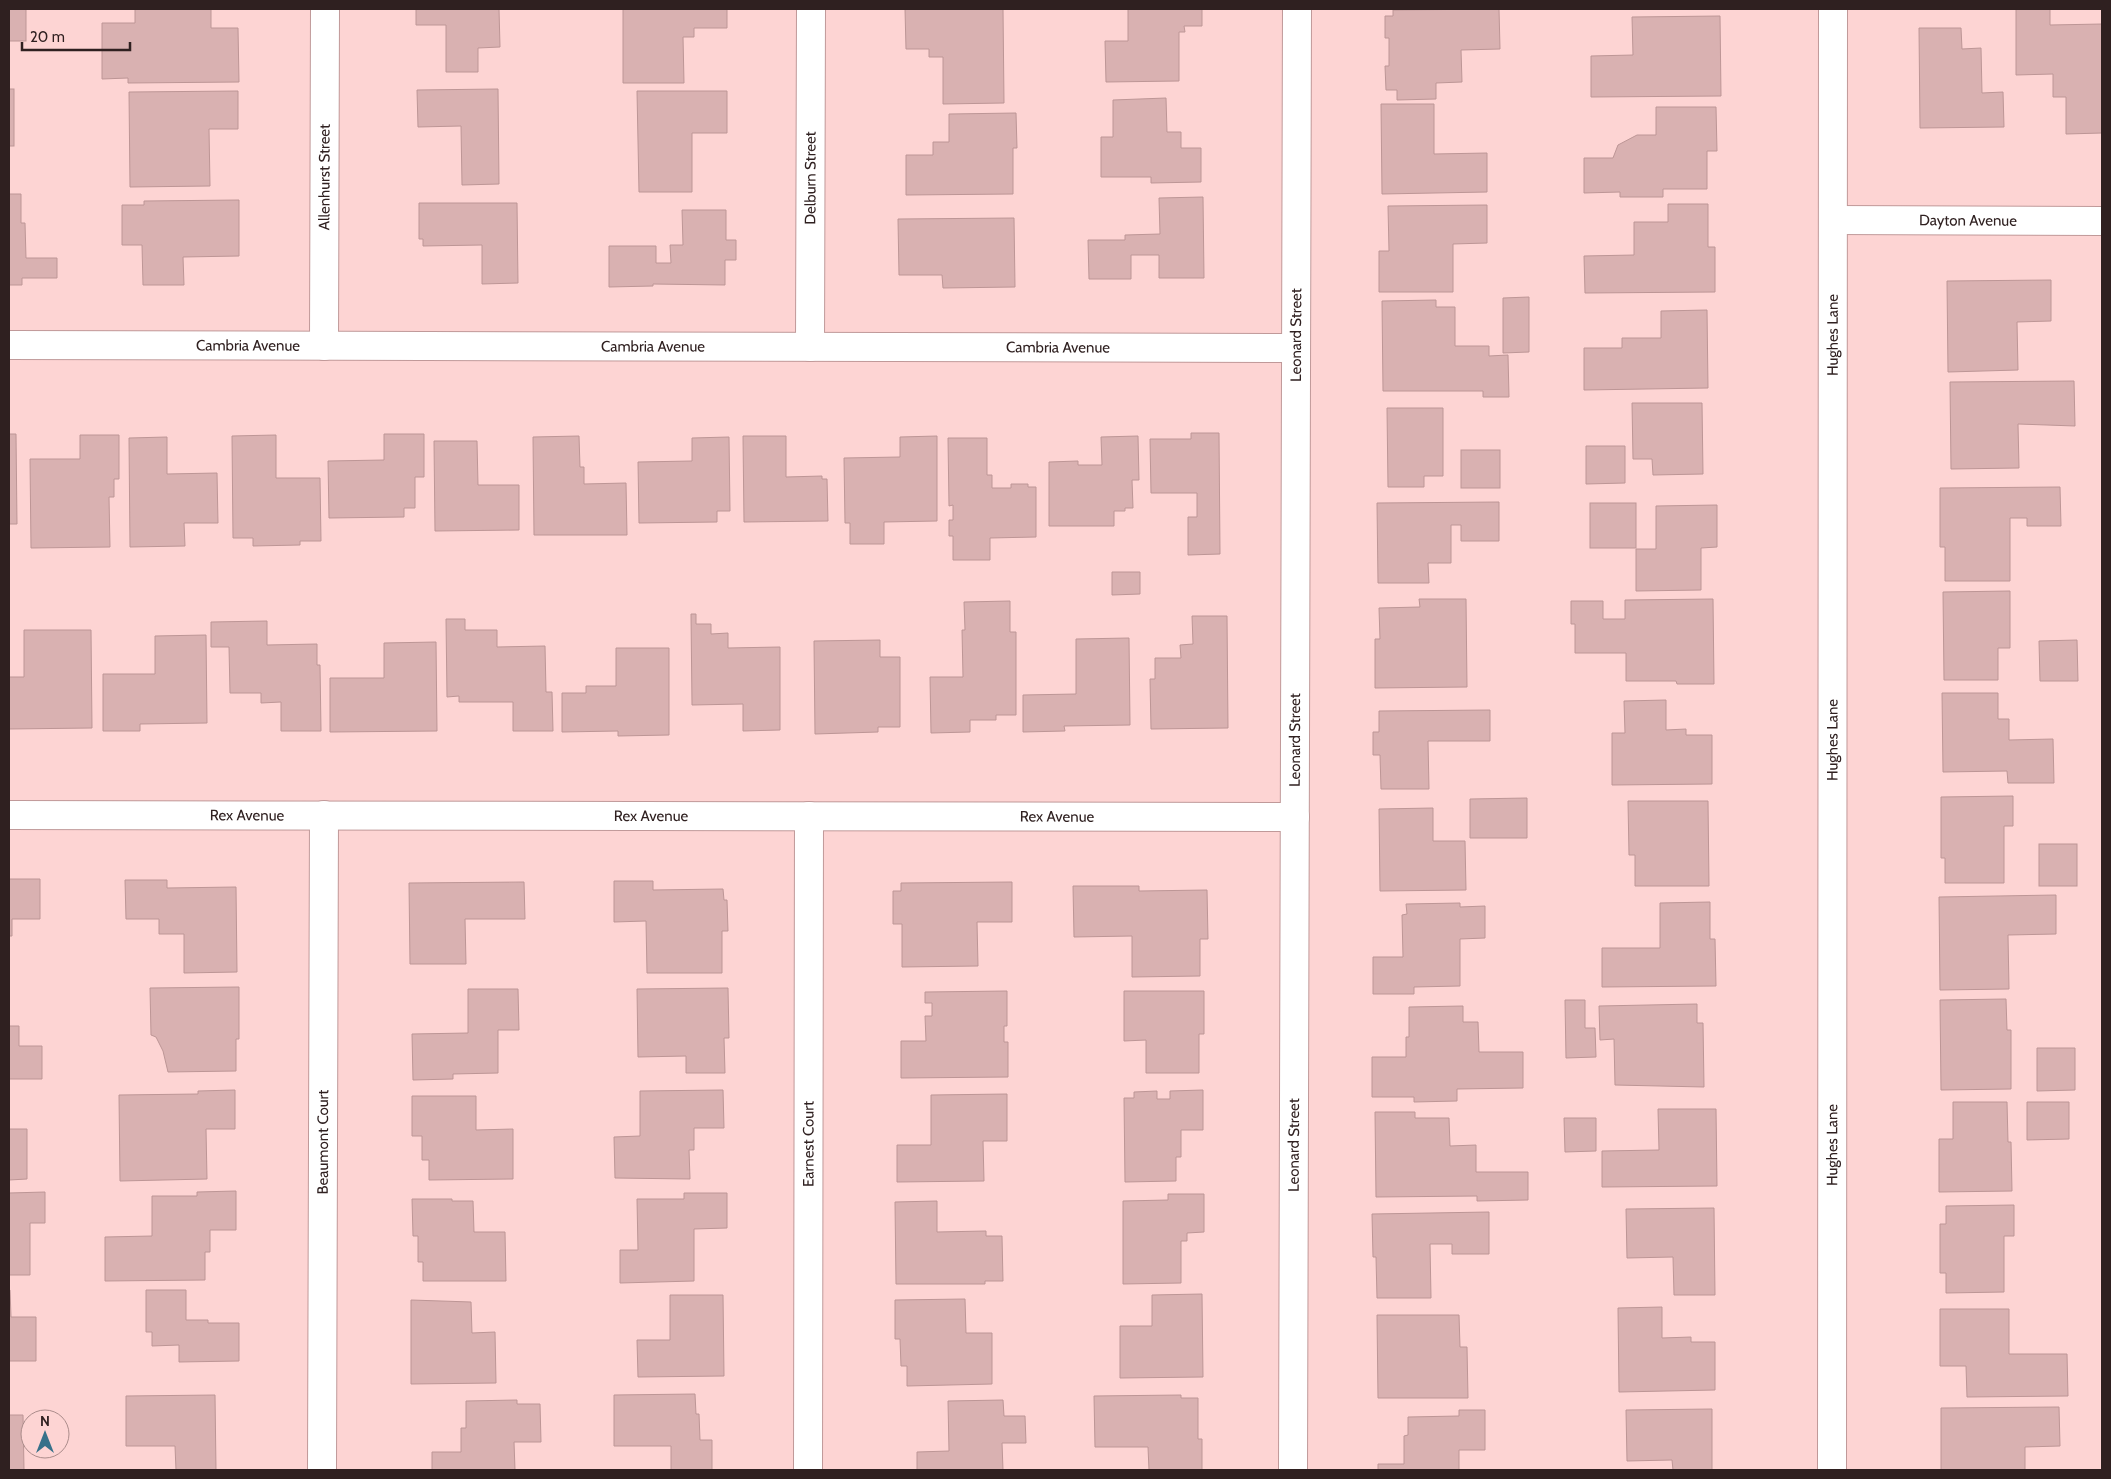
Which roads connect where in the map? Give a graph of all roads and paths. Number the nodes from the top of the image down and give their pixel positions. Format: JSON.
{"nodes":[{"id":1,"x":325,"y":9,"type":"edge"},
{"id":2,"x":811,"y":9,"type":"edge"},
{"id":3,"x":1297,"y":9,"type":"edge"},
{"id":4,"x":1832,"y":9,"type":"edge"},
{"id":5,"x":1832,"y":220,"type":"junction"},
{"id":6,"x":2102,"y":221,"type":"edge"},
{"id":7,"x":9,"y":345,"type":"edge"},
{"id":8,"x":324,"y":346,"type":"junction"},
{"id":9,"x":810,"y":347,"type":"junction"},
{"id":10,"x":1296,"y":348,"type":"junction"},
{"id":11,"x":9,"y":815,"type":"edge"},
{"id":12,"x":324,"y":815,"type":"junction"},
{"id":13,"x":810,"y":816,"type":"junction"},
{"id":14,"x":1295,"y":818,"type":"junction"},
{"id":15,"x":322,"y":1470,"type":"edge"},
{"id":16,"x":808,"y":1470,"type":"edge"},
{"id":17,"x":1293,"y":1470,"type":"edge"},
{"id":18,"x":1832,"y":1470,"type":"edge"}],
"edges":[{"from":1,"to":8,"type":"street","name":"Allenhurst Street"},
{"from":2,"to":9,"type":"street","name":"Delburn Street"},
{"from":3,"to":10,"type":"street","name":"Leonard Street"},
{"from":4,"to":5,"type":"street","name":"Hughes Lane"},
{"from":5,"to":6,"type":"street","name":"Dayton Avenue"},
{"from":5,"to":18,"type":"street","name":"Hughes Lane"},
{"from":7,"to":8,"type":"street","name":"Cambria Avenue"},
{"from":8,"to":9,"type":"street","name":"Cambria Avenue"},
{"from":9,"to":10,"type":"street","name":"Cambria Avenue"},
{"from":10,"to":14,"type":"street","name":"Leonard Street"},
{"from":11,"to":12,"type":"street","name":"Rex Avenue"},
{"from":12,"to":13,"type":"street","name":"Rex Avenue"},
{"from":12,"to":15,"type":"street","name":"Beaumont Court"},
{"from":13,"to":14,"type":"street","name":"Rex Avenue"},
{"from":13,"to":16,"type":"street","name":"Earnest Court"},
{"from":14,"to":17,"type":"street","name":"Leonard Street"}]}
